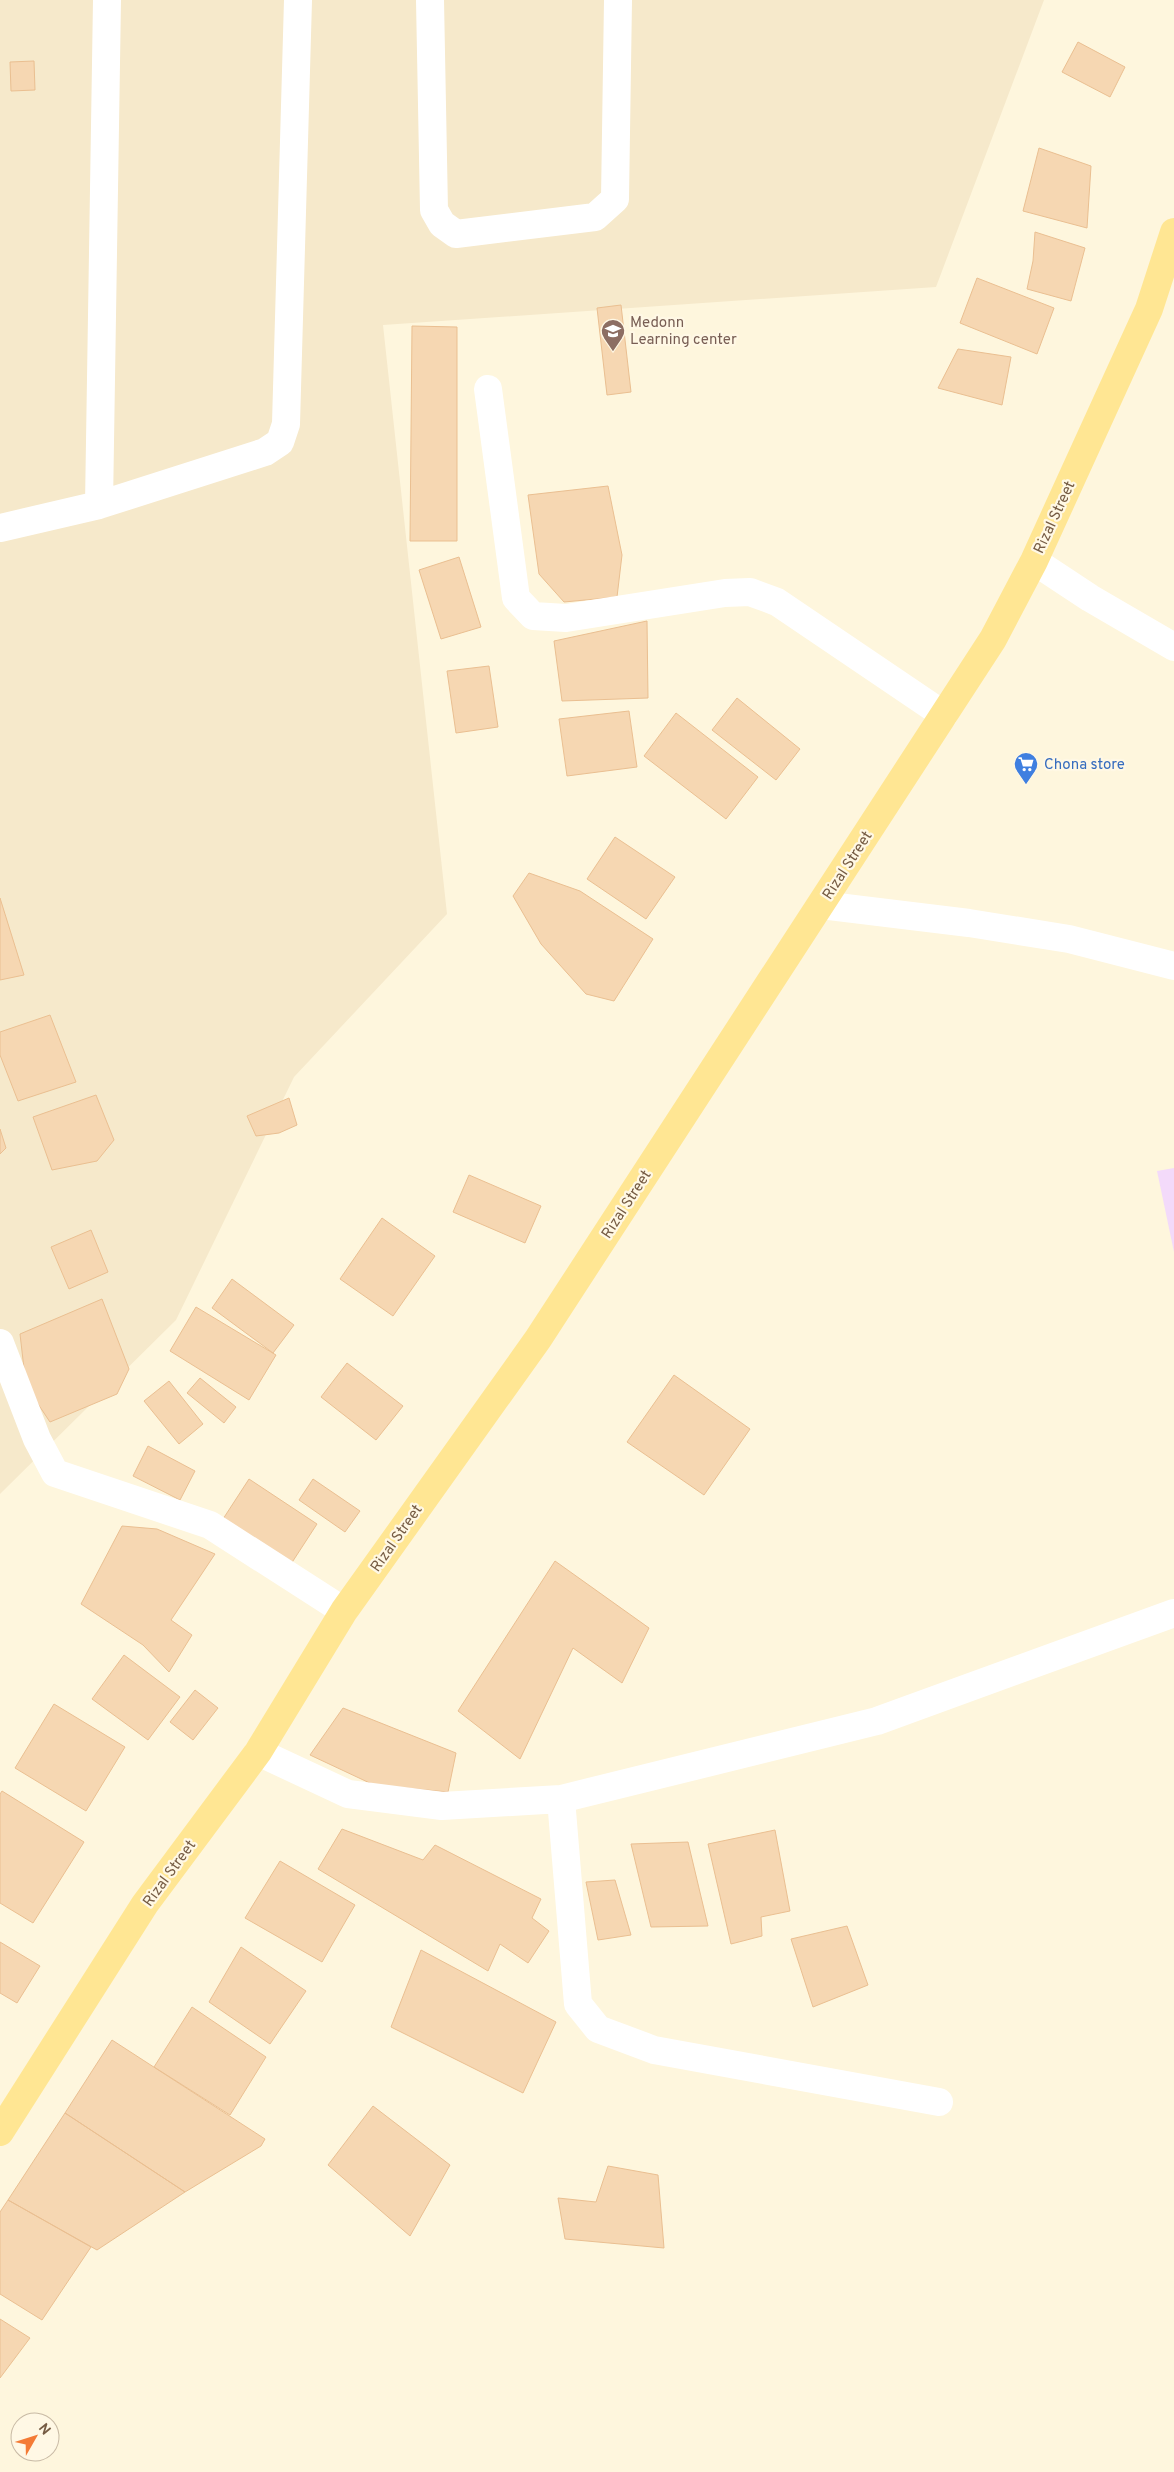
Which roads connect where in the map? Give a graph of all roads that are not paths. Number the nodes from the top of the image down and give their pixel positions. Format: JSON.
{"nodes":[{"id":1,"x":107,"y":0,"type":"edge"},
{"id":2,"x":298,"y":0,"type":"edge"},
{"id":3,"x":430,"y":0,"type":"edge"},
{"id":4,"x":618,"y":0,"type":"edge"},
{"id":5,"x":1174,"y":232,"type":"edge"},
{"id":6,"x":488,"y":389,"type":"dead end"},
{"id":7,"x":99,"y":505,"type":"junction"},
{"id":8,"x":0,"y":528,"type":"edge"},
{"id":9,"x":1034,"y":561,"type":"junction"},
{"id":10,"x":1174,"y":647,"type":"edge"},
{"id":11,"x":944,"y":715,"type":"junction"},
{"id":12,"x":820,"y":905,"type":"junction"},
{"id":13,"x":1174,"y":966,"type":"edge"},
{"id":14,"x":0,"y":1343,"type":"edge"},
{"id":15,"x":344,"y":1611,"type":"junction"},
{"id":16,"x":1174,"y":1613,"type":"edge"},
{"id":17,"x":258,"y":1752,"type":"junction"},
{"id":18,"x":561,"y":1799,"type":"junction"},
{"id":19,"x":939,"y":2102,"type":"dead end"},
{"id":20,"x":0,"y":2132,"type":"edge"}],
"edges":[{"from":1,"to":7,"type":"street"},
{"from":2,"to":7,"type":"street"},
{"from":3,"to":4,"type":"street"},
{"from":5,"to":9,"type":"main road","name":"Rizal Street"},
{"from":6,"to":11,"type":"street"},
{"from":7,"to":8,"type":"street"},
{"from":9,"to":10,"type":"street"},
{"from":9,"to":11,"type":"main road","name":"Rizal Street"},
{"from":11,"to":12,"type":"main road","name":"Rizal Street"},
{"from":12,"to":13,"type":"street"},
{"from":12,"to":15,"type":"main road","name":"Rizal Street"},
{"from":14,"to":15,"type":"street"},
{"from":15,"to":17,"type":"main road","name":"Rizal Street"},
{"from":16,"to":18,"type":"street"},
{"from":17,"to":18,"type":"street"},
{"from":17,"to":20,"type":"main road","name":"Rizal Street"},
{"from":18,"to":19,"type":"street"}]}
